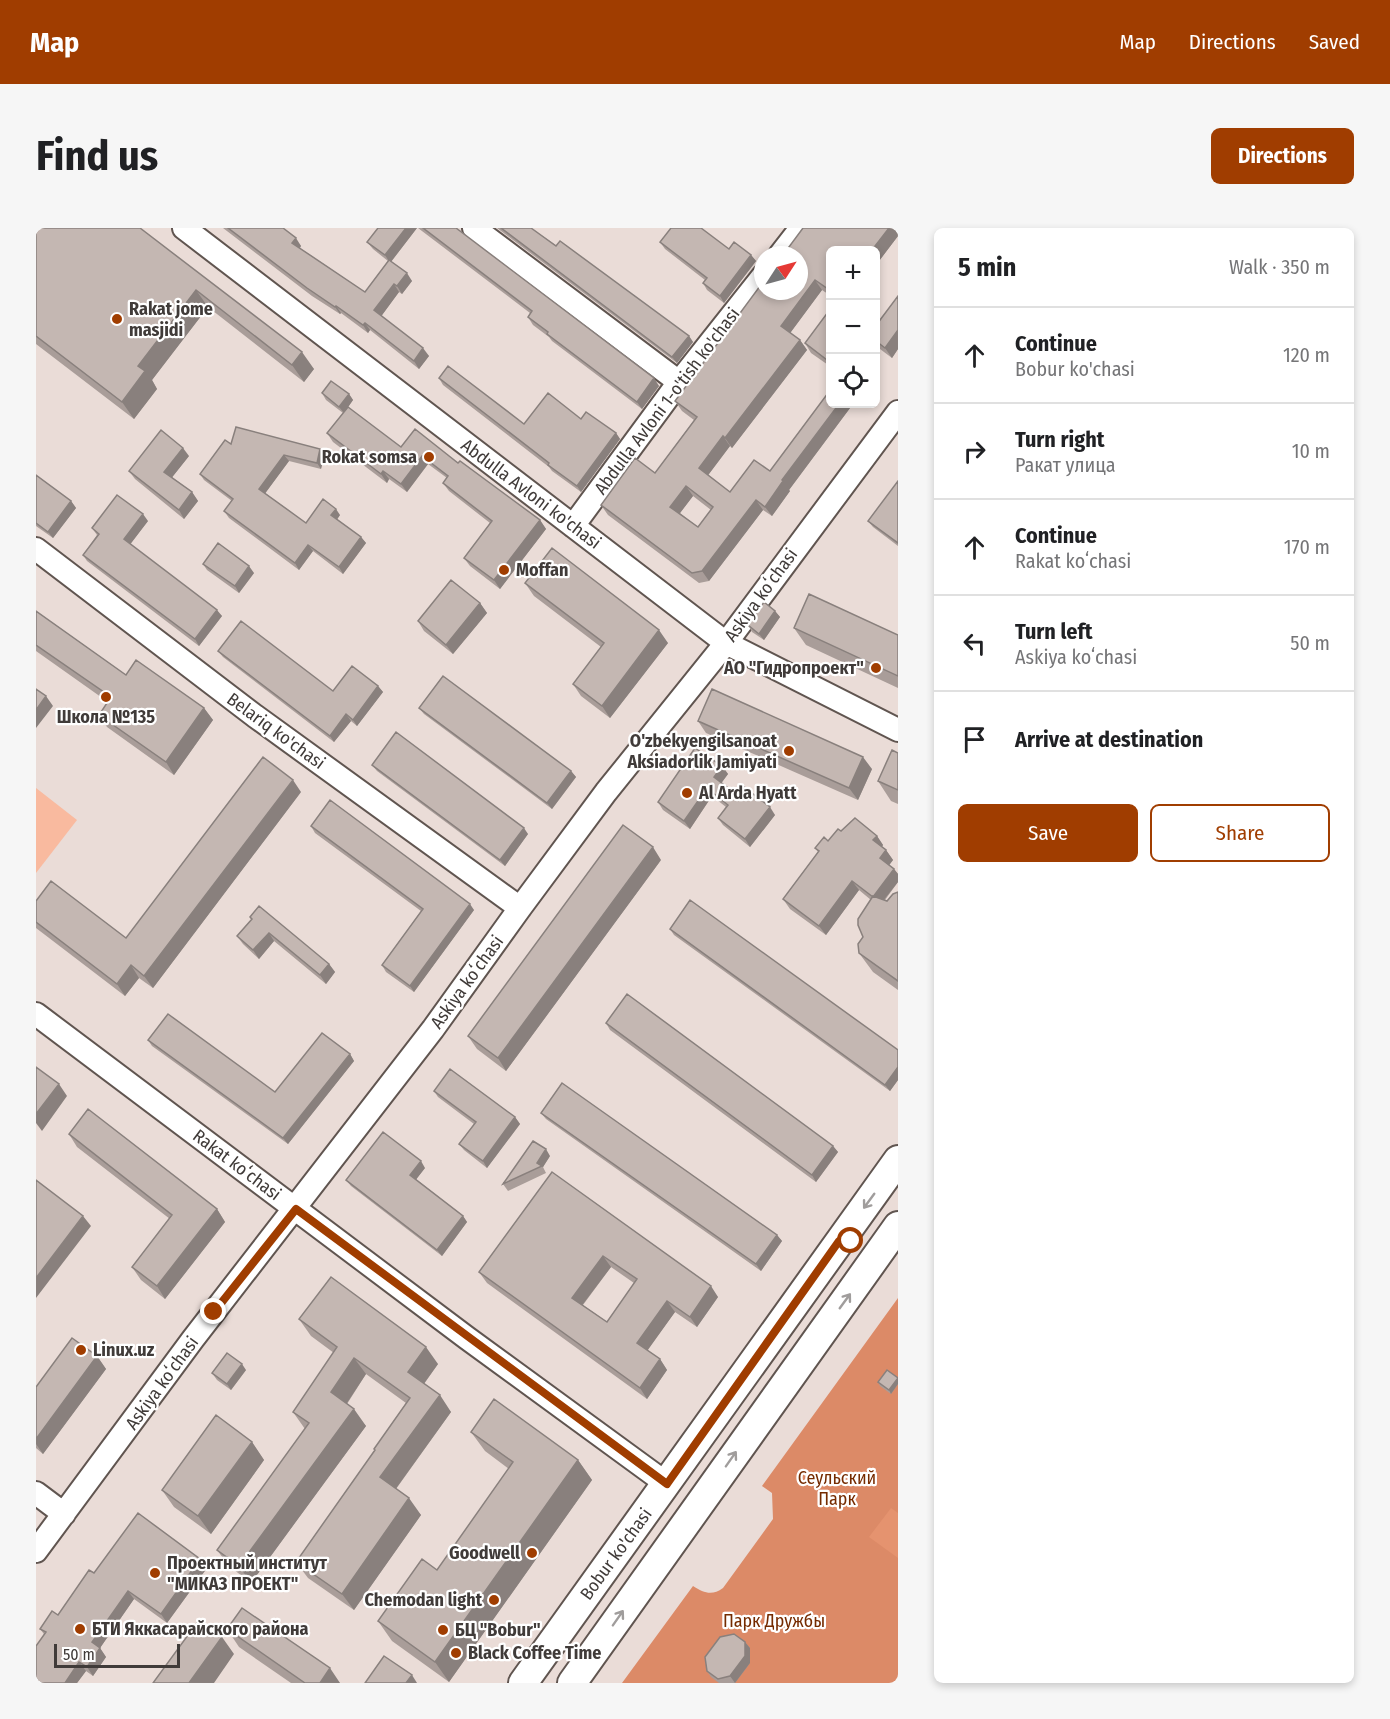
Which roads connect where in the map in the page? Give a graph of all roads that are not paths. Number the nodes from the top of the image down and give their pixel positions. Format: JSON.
{"nodes":[{"id":1,"x":184,"y":228,"type":"edge"},
{"id":2,"x":474,"y":228,"type":"edge"},
{"id":3,"x":801,"y":228,"type":"edge"},
{"id":4,"x":787,"y":246,"type":"edge"},
{"id":5,"x":754,"y":287,"type":"edge"},
{"id":6,"x":679,"y":382,"type":"junction"},
{"id":7,"x":898,"y":412,"type":"edge"},
{"id":8,"x":573,"y":526,"type":"junction"},
{"id":9,"x":36,"y":549,"type":"edge"},
{"id":10,"x":726,"y":643,"type":"junction"},
{"id":11,"x":898,"y":730,"type":"edge"},
{"id":12,"x":520,"y":908,"type":"junction"},
{"id":13,"x":36,"y":1014,"type":"edge"},
{"id":14,"x":898,"y":1160,"type":"edge"},
{"id":15,"x":296,"y":1209,"type":"junction"},
{"id":16,"x":898,"y":1226,"type":"edge"},
{"id":17,"x":839,"y":1241,"type":"junction"},
{"id":18,"x":870,"y":1265,"type":"junction"},
{"id":19,"x":667,"y":1484,"type":"junction"},
{"id":20,"x":36,"y":1492,"type":"edge"},
{"id":21,"x":64,"y":1514,"type":"junction"},
{"id":22,"x":36,"y":1551,"type":"edge"},
{"id":23,"x":523,"y":1683,"type":"edge"},
{"id":24,"x":572,"y":1683,"type":"edge"}],
"edges":[{"from":1,"to":8,"type":"street","name":"Abdulla Avloni ko'chasi"},
{"from":2,"to":6,"type":"street"},
{"from":3,"to":4,"type":"street"},
{"from":5,"to":6,"type":"street","name":"Abdulla Avloni 1-o'tish ko'chasi"},
{"from":6,"to":8,"type":"street","name":"Abdulla Avloni 1-o'tish ko'chasi"},
{"from":7,"to":10,"type":"street","name":"Askiya koʻchasi"},
{"from":8,"to":10,"type":"street","name":"Abdulla Avloni ko'chasi"},
{"from":9,"to":12,"type":"street","name":"Belariq ko'chasi"},
{"from":10,"to":11,"type":"street","name":"Abdulla Avloni ko'chasi"},
{"from":10,"to":12,"type":"street","name":"Askiya koʻchasi"},
{"from":12,"to":15,"type":"street","name":"Askiya koʻchasi"},
{"from":13,"to":15,"type":"street","name":"Rakat koʻchasi"},
{"from":14,"to":17,"type":"main road","name":"Bobur ko'chasi","one_way":true},
{"from":15,"to":19,"type":"street","name":"Rakat koʻchasi"},
{"from":15,"to":21,"type":"street","name":"Askiya koʻchasi"},
{"from":16,"to":18,"type":"main road"},
{"from":17,"to":18,"type":"main road"},
{"from":17,"to":19,"type":"main road","name":"Bobur ko'chasi"},
{"from":24,"to":18,"type":"main road","one_way":true},
{"from":19,"to":23,"type":"main road","name":"Bobur ko'chasi"},
{"from":20,"to":21,"type":"street"},
{"from":21,"to":22,"type":"street","name":"Askiya koʻchasi"}]}
